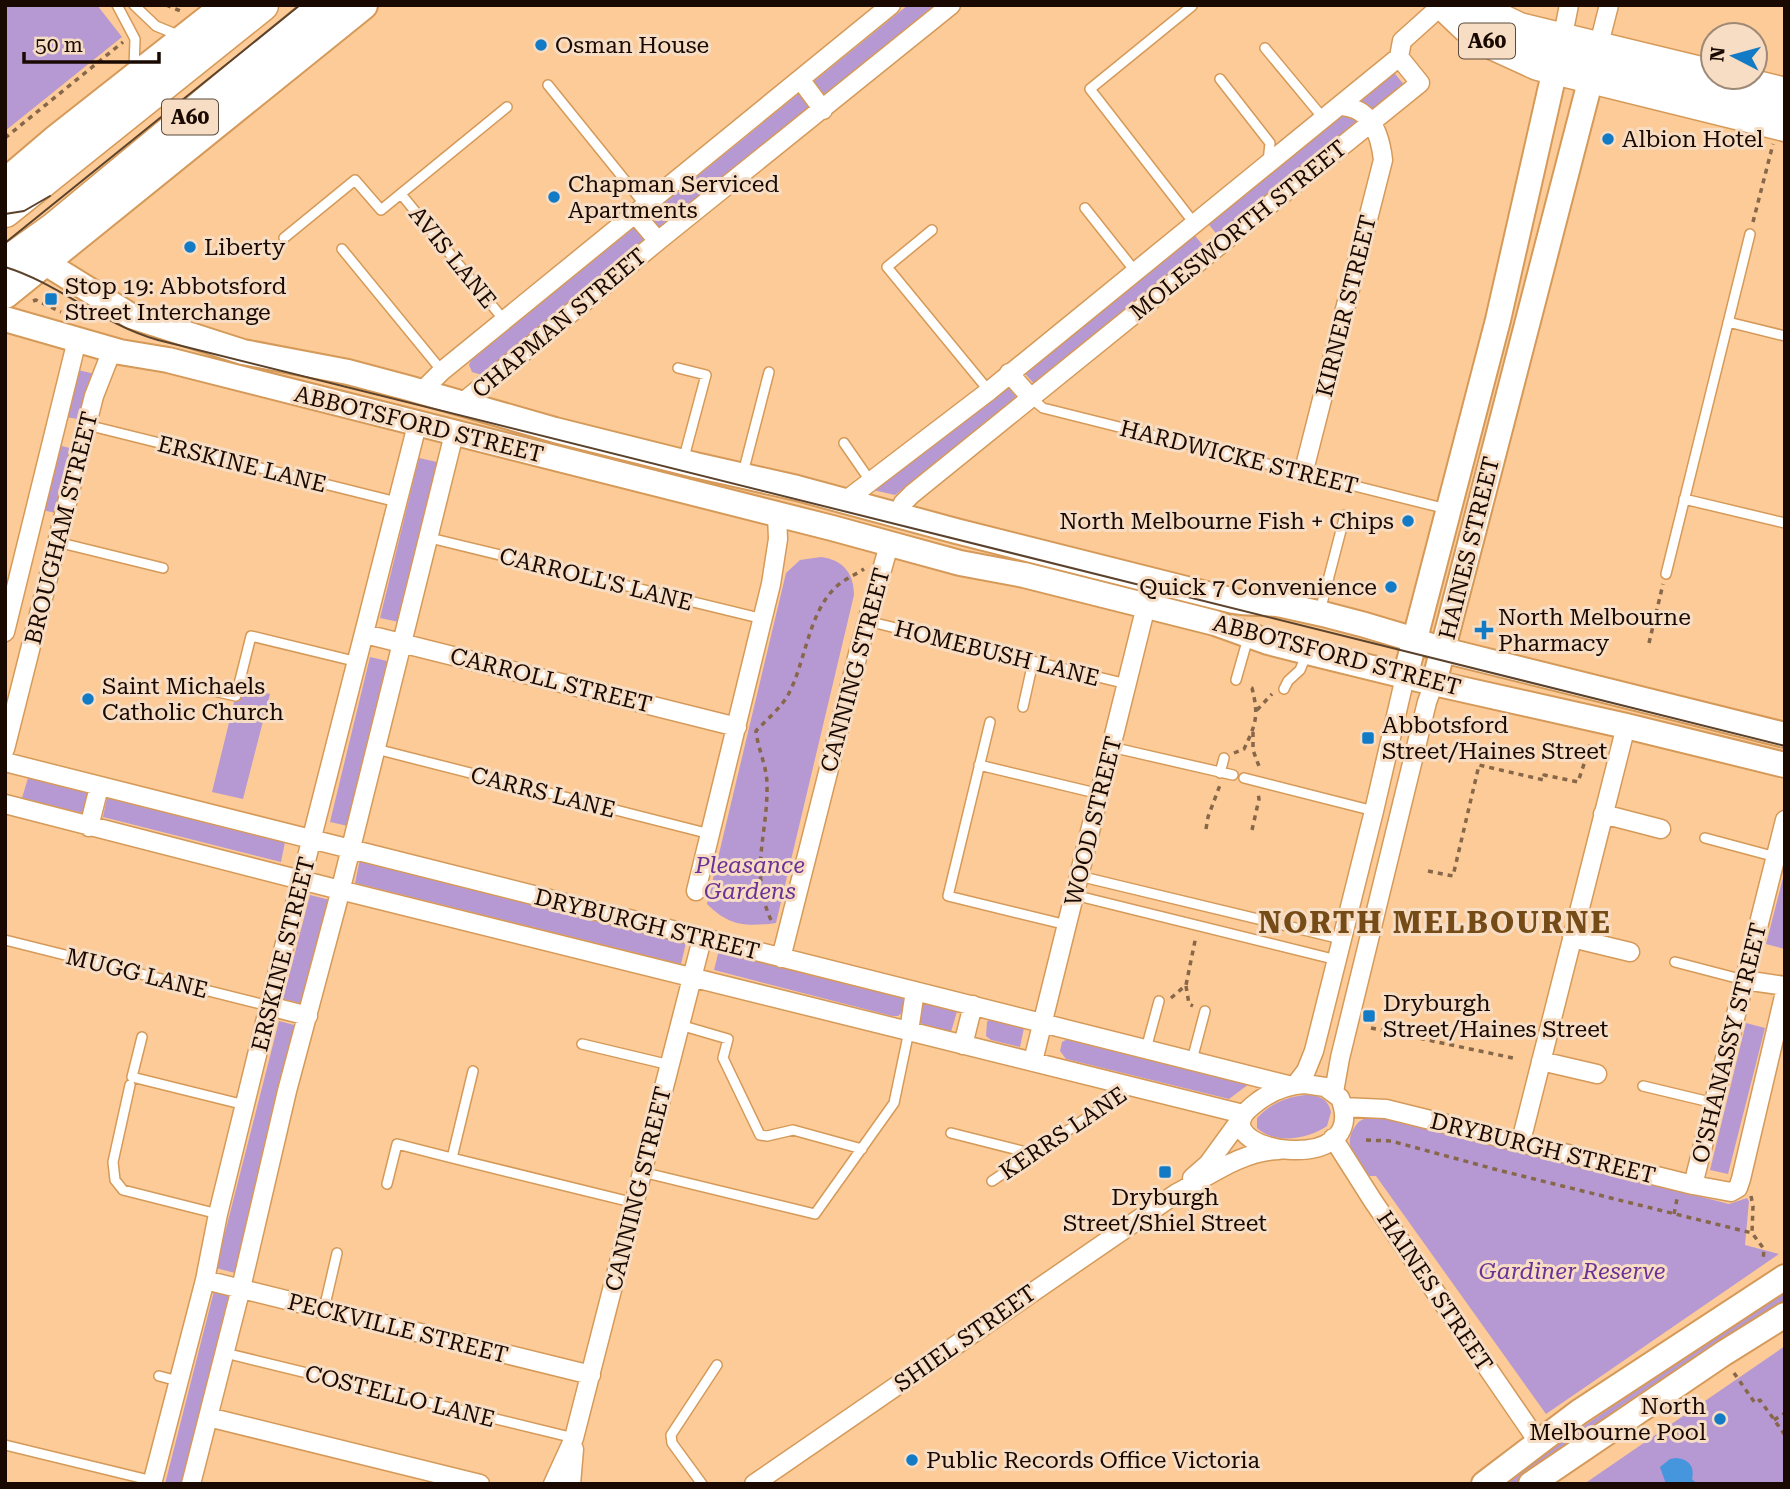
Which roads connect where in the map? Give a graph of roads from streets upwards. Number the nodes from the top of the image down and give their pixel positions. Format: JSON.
{"nodes":[{"id":1,"x":227,"y":5,"type":"edge"},
{"id":2,"x":262,"y":5,"type":"edge"},
{"id":3,"x":325,"y":5,"type":"edge"},
{"id":4,"x":363,"y":5,"type":"edge"},
{"id":5,"x":891,"y":5,"type":"edge"},
{"id":6,"x":951,"y":5,"type":"edge"},
{"id":7,"x":1443,"y":5,"type":"edge"},
{"id":8,"x":1480,"y":5,"type":"edge"},
{"id":9,"x":1569,"y":5,"type":"edge"},
{"id":10,"x":1609,"y":5,"type":"edge"},
{"id":11,"x":1558,"y":55,"type":"junction"},
{"id":12,"x":1399,"y":57,"type":"junction"},
{"id":13,"x":1594,"y":63,"type":"junction"},
{"id":14,"x":1699,"y":75,"type":"edge"},
{"id":15,"x":800,"y":79,"type":"junction"},
{"id":16,"x":1750,"y":91,"type":"edge"},
{"id":17,"x":1783,"y":104,"type":"edge"},
{"id":18,"x":1339,"y":106,"type":"junction"},
{"id":19,"x":823,"y":110,"type":"junction"},
{"id":20,"x":1376,"y":130,"type":"junction"},
{"id":21,"x":5,"y":183,"type":"edge"},
{"id":22,"x":640,"y":209,"type":"junction"},
{"id":23,"x":5,"y":211,"type":"edge"},
{"id":24,"x":1194,"y":223,"type":"junction"},
{"id":25,"x":658,"y":241,"type":"junction"},
{"id":26,"x":1216,"y":248,"type":"junction"},
{"id":27,"x":20,"y":256,"type":"edge"},
{"id":28,"x":5,"y":294,"type":"edge"},
{"id":29,"x":5,"y":319,"type":"edge"},
{"id":30,"x":77,"y":340,"type":"junction"},
{"id":31,"x":112,"y":350,"type":"junction"},
{"id":32,"x":1009,"y":373,"type":"junction"},
{"id":33,"x":425,"y":392,"type":"junction"},
{"id":34,"x":1031,"y":398,"type":"junction"},
{"id":35,"x":462,"y":403,"type":"junction"},
{"id":36,"x":417,"y":425,"type":"junction"},
{"id":37,"x":56,"y":429,"type":"junction"},
{"id":38,"x":85,"y":430,"type":"junction"},
{"id":39,"x":454,"y":434,"type":"junction"},
{"id":40,"x":1303,"y":474,"type":"road end"},
{"id":41,"x":845,"y":501,"type":"junction"},
{"id":42,"x":777,"y":514,"type":"junction"},
{"id":43,"x":898,"y":514,"type":"junction"},
{"id":44,"x":832,"y":528,"type":"junction"},
{"id":45,"x":881,"y":554,"type":"junction"},
{"id":46,"x":1153,"y":581,"type":"junction"},
{"id":47,"x":1146,"y":606,"type":"junction"},
{"id":48,"x":5,"y":632,"type":"edge"},
{"id":49,"x":365,"y":634,"type":"junction"},
{"id":50,"x":1415,"y":639,"type":"junction"},
{"id":51,"x":403,"y":644,"type":"junction"},
{"id":52,"x":1443,"y":650,"type":"junction"},
{"id":53,"x":1405,"y":677,"type":"junction"},
{"id":54,"x":1434,"y":684,"type":"junction"},
{"id":55,"x":8,"y":726,"type":"edge"},
{"id":56,"x":1626,"y":726,"type":"junction"},
{"id":57,"x":737,"y":727,"type":"junction"},
{"id":58,"x":1785,"y":735,"type":"edge"},
{"id":59,"x":5,"y":749,"type":"edge"},
{"id":60,"x":5,"y":762,"type":"edge"},
{"id":61,"x":1785,"y":765,"type":"edge"},
{"id":62,"x":99,"y":787,"type":"junction"},
{"id":63,"x":5,"y":804,"type":"edge"},
{"id":64,"x":1604,"y":814,"type":"junction"},
{"id":65,"x":1785,"y":820,"type":"edge"},
{"id":66,"x":89,"y":827,"type":"junction"},
{"id":67,"x":1661,"y":829,"type":"dead end"},
{"id":68,"x":313,"y":840,"type":"junction"},
{"id":69,"x":350,"y":850,"type":"junction"},
{"id":70,"x":301,"y":880,"type":"junction"},
{"id":71,"x":340,"y":890,"type":"junction"},
{"id":72,"x":696,"y":891,"type":"dead end"},
{"id":73,"x":1572,"y":938,"type":"junction"},
{"id":74,"x":702,"y":939,"type":"junction"},
{"id":75,"x":1630,"y":952,"type":"dead end"},
{"id":76,"x":781,"y":958,"type":"junction"},
{"id":77,"x":692,"y":977,"type":"junction"},
{"id":78,"x":1744,"y":980,"type":"junction"},
{"id":79,"x":1785,"y":986,"type":"edge"},
{"id":80,"x":915,"y":991,"type":"junction"},
{"id":81,"x":1785,"y":992,"type":"edge"},
{"id":82,"x":973,"y":1005,"type":"junction"},
{"id":83,"x":269,"y":1006,"type":"junction"},
{"id":84,"x":307,"y":1016,"type":"junction"},
{"id":85,"x":1042,"y":1023,"type":"junction"},
{"id":86,"x":909,"y":1031,"type":"junction"},
{"id":87,"x":963,"y":1045,"type":"junction"},
{"id":88,"x":1541,"y":1061,"type":"junction"},
{"id":89,"x":1033,"y":1062,"type":"junction"},
{"id":90,"x":1597,"y":1074,"type":"dead end"},
{"id":91,"x":1292,"y":1085,"type":"junction"},
{"id":92,"x":1339,"y":1100,"type":"junction"},
{"id":93,"x":1243,"y":1115,"type":"junction"},
{"id":94,"x":1334,"y":1138,"type":"junction"},
{"id":95,"x":1521,"y":1141,"type":"junction"},
{"id":96,"x":1279,"y":1150,"type":"junction"},
{"id":97,"x":1693,"y":1185,"type":"junction"},
{"id":98,"x":1739,"y":1185,"type":"joint"},
{"id":99,"x":1177,"y":1193,"type":"junction"},
{"id":100,"x":1785,"y":1278,"type":"edge"},
{"id":101,"x":205,"y":1280,"type":"junction"},
{"id":102,"x":241,"y":1289,"type":"junction"},
{"id":103,"x":1785,"y":1315,"type":"edge"},
{"id":104,"x":591,"y":1375,"type":"junction"},
{"id":105,"x":208,"y":1417,"type":"junction"},
{"id":106,"x":574,"y":1438,"type":"junction"},
{"id":107,"x":1539,"y":1443,"type":"junction"},
{"id":108,"x":152,"y":1482,"type":"edge"},
{"id":109,"x":196,"y":1483,"type":"edge"},
{"id":110,"x":480,"y":1484,"type":"edge"},
{"id":111,"x":553,"y":1484,"type":"edge"},
{"id":112,"x":572,"y":1484,"type":"edge"},
{"id":113,"x":754,"y":1484,"type":"edge"},
{"id":114,"x":1485,"y":1484,"type":"edge"},
{"id":115,"x":1531,"y":1484,"type":"edge"}],
"edges":[{"from":1,"to":21,"type":"main road"},
{"from":2,"to":23,"type":"highway","number":"A60"},
{"from":3,"to":27,"type":"highway","number":"A60"},
{"from":4,"to":27,"type":"main road","number":"A60"},
{"from":5,"to":15,"type":"street","name":"CHAPMAN STREET"},
{"from":6,"to":19,"type":"street","name":"CHAPMAN STREET"},
{"from":7,"to":11,"type":"highway","number":"A60"},
{"from":7,"to":12,"type":"street","name":"MOLESWORTH STREET"},
{"from":8,"to":11,"type":"highway","number":"A60"},
{"from":9,"to":11,"type":"street","name":"HAINES STREET"},
{"from":10,"to":13,"type":"street","name":"HAINES STREET"},
{"from":11,"to":13,"type":"highway","number":"A60"},
{"from":11,"to":50,"type":"street","name":"HAINES STREET"},
{"from":12,"to":18,"type":"street","name":"MOLESWORTH STREET"},
{"from":12,"to":20,"type":"street","name":"MOLESWORTH STREET"},
{"from":13,"to":14,"type":"highway","number":"A60"},
{"from":13,"to":17,"type":"highway","number":"A60"},
{"from":13,"to":52,"type":"street","name":"HAINES STREET"},
{"from":15,"to":19,"type":"street"},
{"from":15,"to":22,"type":"street","name":"CHAPMAN STREET"},
{"from":16,"to":17,"type":"highway","number":"A60"},
{"from":18,"to":20,"type":"street"},
{"from":18,"to":24,"type":"street","name":"MOLESWORTH STREET"},
{"from":19,"to":25,"type":"street","name":"CHAPMAN STREET"},
{"from":20,"to":26,"type":"street","name":"MOLESWORTH STREET"},
{"from":20,"to":40,"type":"street","name":"KIRNER STREET"},
{"from":22,"to":25,"type":"street"},
{"from":22,"to":33,"type":"street","name":"CHAPMAN STREET"},
{"from":24,"to":26,"type":"street"},
{"from":24,"to":32,"type":"street","name":"MOLESWORTH STREET"},
{"from":25,"to":35,"type":"street","name":"CHAPMAN STREET"},
{"from":26,"to":34,"type":"street","name":"MOLESWORTH STREET"},
{"from":27,"to":28,"type":"main road","number":"A60"},
{"from":27,"to":33,"type":"street","name":"ABBOTSFORD STREET"},
{"from":29,"to":30,"type":"street","name":"ABBOTSFORD STREET"},
{"from":30,"to":31,"type":"street","name":"ABBOTSFORD STREET"},
{"from":30,"to":37,"type":"street","name":"BROUGHAM STREET"},
{"from":31,"to":36,"type":"street","name":"ABBOTSFORD STREET"},
{"from":31,"to":38,"type":"street","name":"BROUGHAM STREET"},
{"from":32,"to":34,"type":"street"},
{"from":32,"to":41,"type":"street","name":"MOLESWORTH STREET"},
{"from":33,"to":35,"type":"street","name":"ABBOTSFORD STREET"},
{"from":33,"to":36,"type":"street"},
{"from":34,"to":43,"type":"street","name":"MOLESWORTH STREET"},
{"from":35,"to":39,"type":"street"},
{"from":35,"to":41,"type":"street","name":"ABBOTSFORD STREET"},
{"from":36,"to":39,"type":"street","name":"ABBOTSFORD STREET"},
{"from":36,"to":49,"type":"street","name":"ERSKINE STREET"},
{"from":37,"to":38,"type":"street"},
{"from":37,"to":48,"type":"street","name":"BROUGHAM STREET"},
{"from":38,"to":55,"type":"street","name":"BROUGHAM STREET"},
{"from":39,"to":42,"type":"street","name":"ABBOTSFORD STREET"},
{"from":39,"to":51,"type":"street","name":"ERSKINE STREET"},
{"from":41,"to":43,"type":"street","name":"ABBOTSFORD STREET"},
{"from":41,"to":44,"type":"street"},
{"from":42,"to":44,"type":"street","name":"ABBOTSFORD STREET"},
{"from":42,"to":57,"type":"street"},
{"from":43,"to":45,"type":"street"},
{"from":43,"to":46,"type":"street","name":"ABBOTSFORD STREET"},
{"from":44,"to":45,"type":"street","name":"ABBOTSFORD STREET"},
{"from":45,"to":47,"type":"street","name":"ABBOTSFORD STREET"},
{"from":45,"to":76,"type":"street","name":"CANNING STREET"},
{"from":46,"to":47,"type":"street","name":"WOOD STREET"},
{"from":46,"to":50,"type":"street","name":"ABBOTSFORD STREET"},
{"from":47,"to":53,"type":"street","name":"ABBOTSFORD STREET"},
{"from":47,"to":85,"type":"street","name":"WOOD STREET"},
{"from":49,"to":51,"type":"street","name":"CARROLL STREET"},
{"from":49,"to":68,"type":"street","name":"ERSKINE STREET"},
{"from":50,"to":52,"type":"street","name":"ABBOTSFORD STREET"},
{"from":50,"to":53,"type":"street","name":"HAINES STREET"},
{"from":51,"to":57,"type":"street","name":"CARROLL STREET"},
{"from":51,"to":69,"type":"street","name":"ERSKINE STREET"},
{"from":52,"to":54,"type":"street","name":"HAINES STREET"},
{"from":52,"to":58,"type":"street","name":"ABBOTSFORD STREET"},
{"from":53,"to":54,"type":"street","name":"ABBOTSFORD STREET"},
{"from":53,"to":91,"type":"street","name":"HAINES STREET"},
{"from":54,"to":56,"type":"street","name":"ABBOTSFORD STREET"},
{"from":54,"to":92,"type":"street","name":"HAINES STREET"},
{"from":55,"to":59,"type":"street","name":"BROUGHAM STREET"},
{"from":56,"to":61,"type":"street","name":"ABBOTSFORD STREET"},
{"from":56,"to":64,"type":"street"},
{"from":57,"to":72,"type":"street"},
{"from":60,"to":62,"type":"street","name":"DRYBURGH STREET"},
{"from":62,"to":66,"type":"street"},
{"from":62,"to":68,"type":"street","name":"DRYBURGH STREET"},
{"from":63,"to":66,"type":"street","name":"DRYBURGH STREET"},
{"from":64,"to":67,"type":"street"},
{"from":64,"to":73,"type":"street"},
{"from":65,"to":78,"type":"street","name":"O'SHANASSY STREET"},
{"from":66,"to":70,"type":"street","name":"DRYBURGH STREET"},
{"from":68,"to":69,"type":"street","name":"DRYBURGH STREET"},
{"from":68,"to":70,"type":"street","name":"ERSKINE STREET"},
{"from":69,"to":71,"type":"street","name":"ERSKINE STREET"},
{"from":69,"to":74,"type":"street","name":"DRYBURGH STREET"},
{"from":70,"to":71,"type":"street","name":"DRYBURGH STREET"},
{"from":70,"to":83,"type":"street","name":"ERSKINE STREET"},
{"from":71,"to":77,"type":"street","name":"DRYBURGH STREET"},
{"from":71,"to":84,"type":"street","name":"ERSKINE STREET"},
{"from":73,"to":75,"type":"street"},
{"from":73,"to":88,"type":"street"},
{"from":74,"to":76,"type":"street","name":"DRYBURGH STREET"},
{"from":74,"to":77,"type":"street","name":"CANNING STREET"},
{"from":76,"to":80,"type":"street","name":"DRYBURGH STREET"},
{"from":77,"to":86,"type":"street","name":"DRYBURGH STREET"},
{"from":77,"to":104,"type":"street","name":"CANNING STREET"},
{"from":78,"to":79,"type":"street"},
{"from":78,"to":97,"type":"street","name":"O'SHANASSY STREET"},
{"from":80,"to":82,"type":"street","name":"DRYBURGH STREET"},
{"from":80,"to":86,"type":"street"},
{"from":81,"to":98,"type":"street","name":"O'SHANASSY STREET"},
{"from":82,"to":85,"type":"street","name":"DRYBURGH STREET"},
{"from":82,"to":87,"type":"street"},
{"from":83,"to":84,"type":"street"},
{"from":83,"to":101,"type":"street","name":"ERSKINE STREET"},
{"from":84,"to":102,"type":"street","name":"ERSKINE STREET"},
{"from":85,"to":89,"type":"street","name":"WOOD STREET"},
{"from":85,"to":91,"type":"street","name":"DRYBURGH STREET"},
{"from":86,"to":87,"type":"street","name":"DRYBURGH STREET"},
{"from":87,"to":89,"type":"street","name":"DRYBURGH STREET"},
{"from":88,"to":90,"type":"street"},
{"from":88,"to":95,"type":"street"},
{"from":89,"to":93,"type":"street","name":"DRYBURGH STREET"},
{"from":91,"to":92,"type":"street"},
{"from":91,"to":93,"type":"street"},
{"from":92,"to":94,"type":"street"},
{"from":92,"to":95,"type":"street","name":"DRYBURGH STREET"},
{"from":93,"to":96,"type":"street"},
{"from":93,"to":99,"type":"street","name":"SHIEL STREET"},
{"from":94,"to":96,"type":"street"},
{"from":94,"to":107,"type":"street","name":"HAINES STREET"},
{"from":95,"to":97,"type":"street","name":"DRYBURGH STREET"},
{"from":96,"to":99,"type":"street","name":"SHIEL STREET"},
{"from":97,"to":98,"type":"street","name":"DRYBURGH STREET"},
{"from":99,"to":113,"type":"street","name":"SHIEL STREET"},
{"from":100,"to":107,"type":"street"},
{"from":101,"to":102,"type":"street","name":"PECKVILLE STREET"},
{"from":101,"to":108,"type":"street","name":"ERSKINE STREET"},
{"from":102,"to":104,"type":"street","name":"PECKVILLE STREET"},
{"from":102,"to":105,"type":"street","name":"ERSKINE STREET"},
{"from":103,"to":115,"type":"street"},
{"from":104,"to":106,"type":"street","name":"CANNING STREET"},
{"from":105,"to":109,"type":"street","name":"ERSKINE STREET"},
{"from":105,"to":110,"type":"street"},
{"from":106,"to":111,"type":"street","name":"CANNING STREET"},
{"from":106,"to":112,"type":"street","name":"CANNING STREET"},
{"from":107,"to":114,"type":"street"}]}
